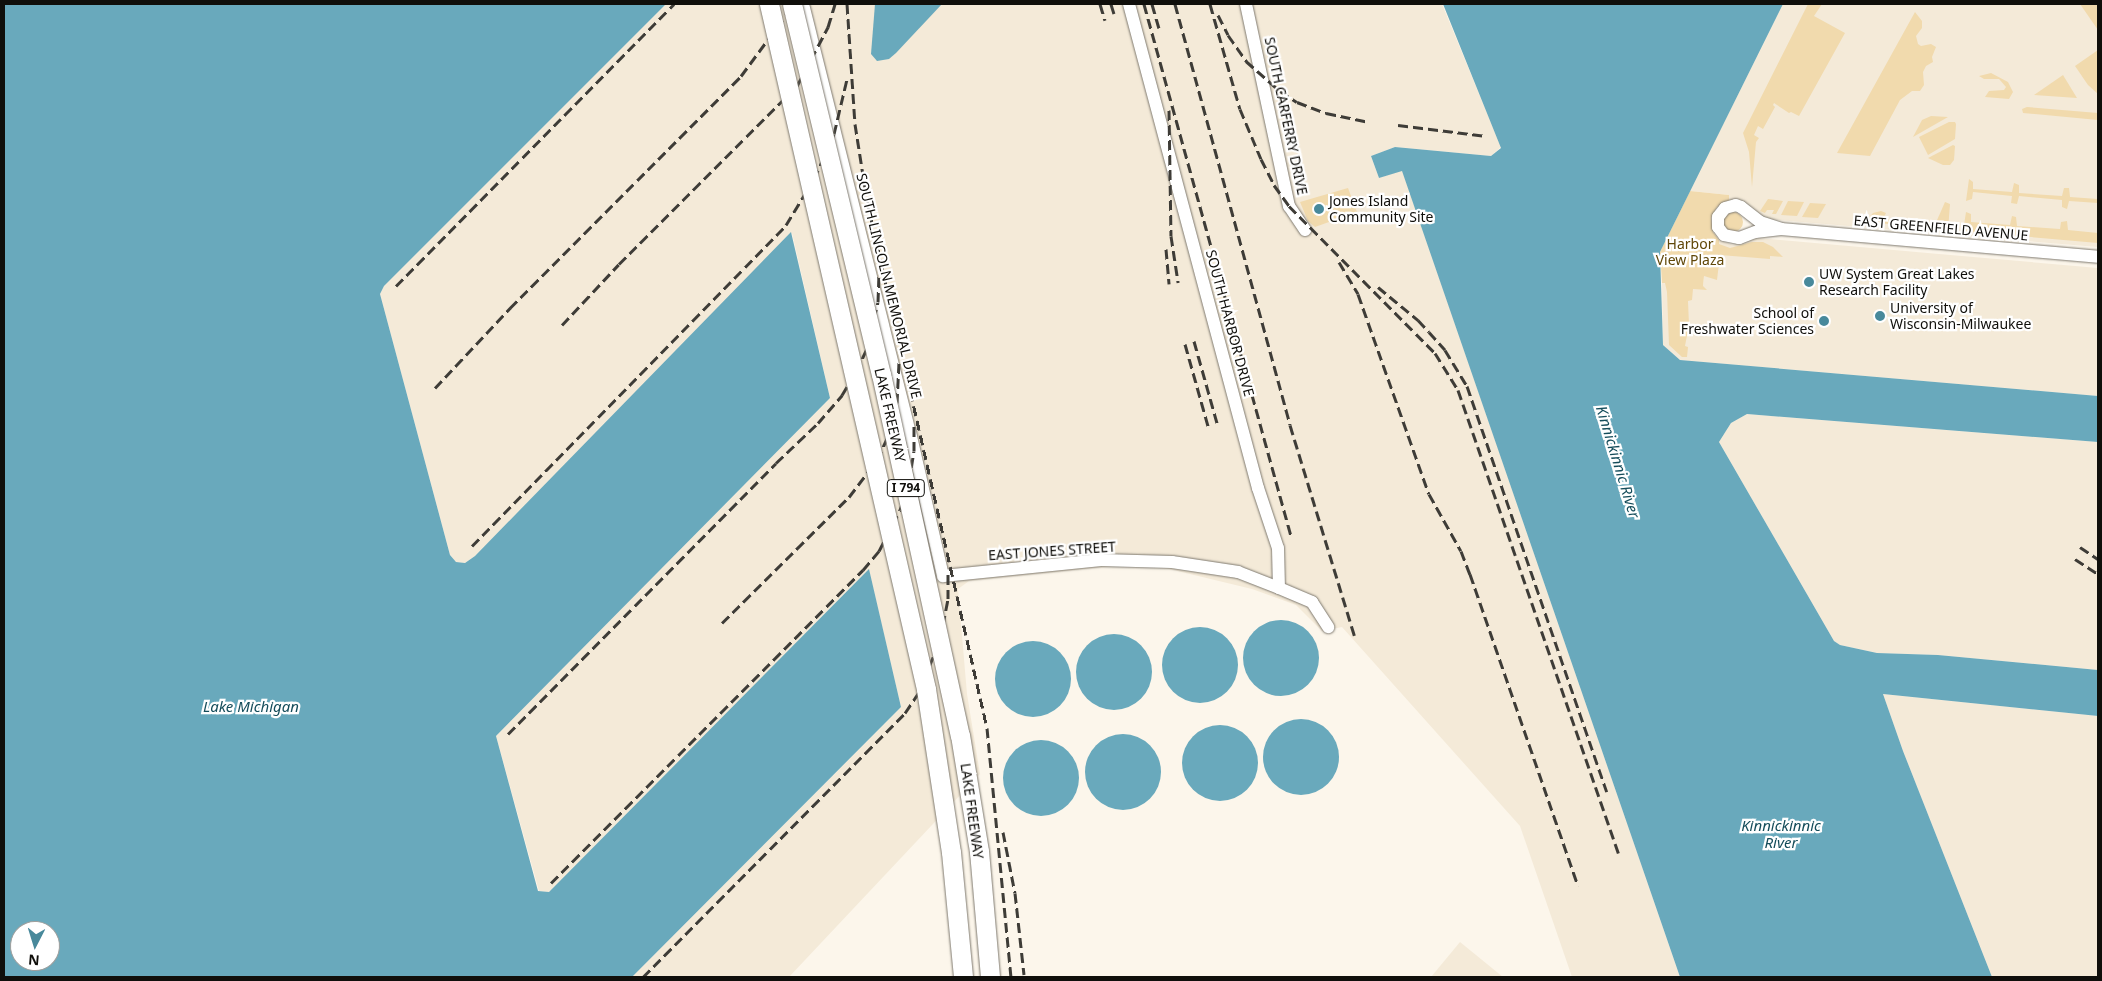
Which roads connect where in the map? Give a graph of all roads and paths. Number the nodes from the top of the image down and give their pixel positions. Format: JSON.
{"nodes":[{"id":1,"x":769,"y":4,"type":"edge"},
{"id":2,"x":792,"y":4,"type":"edge"},
{"id":3,"x":803,"y":4,"type":"edge"},
{"id":4,"x":1129,"y":4,"type":"edge"},
{"id":5,"x":1246,"y":4,"type":"edge"},
{"id":6,"x":1781,"y":229,"type":"dead end"},
{"id":7,"x":1305,"y":230,"type":"dead end"},
{"id":8,"x":2098,"y":257,"type":"edge"},
{"id":9,"x":943,"y":576,"type":"joint"},
{"id":10,"x":1279,"y":588,"type":"junction"},
{"id":11,"x":1328,"y":627,"type":"dead end"},
{"id":12,"x":963,"y":977,"type":"edge"},
{"id":13,"x":990,"y":977,"type":"edge"}],
"edges":[{"from":1,"to":12,"type":"highway","name":"LAKE FREEWAY","number":"I 794","bridge":true},
{"from":2,"to":13,"type":"highway","name":"LAKE FREEWAY","number":"I 794","bridge":true},
{"from":3,"to":9,"type":"street","name":"SOUTH LINCOLN MEMORIAL DRIVE"},
{"from":4,"to":10,"type":"street","name":"SOUTH HARBOR DRIVE"},
{"from":5,"to":7,"type":"street","name":"SOUTH CARFERRY DRIVE"},
{"from":6,"to":8,"type":"street","name":"EAST GREENFIELD AVENUE"},
{"from":9,"to":10,"type":"street","name":"EAST JONES STREET"},
{"from":10,"to":11,"type":"street"}]}
